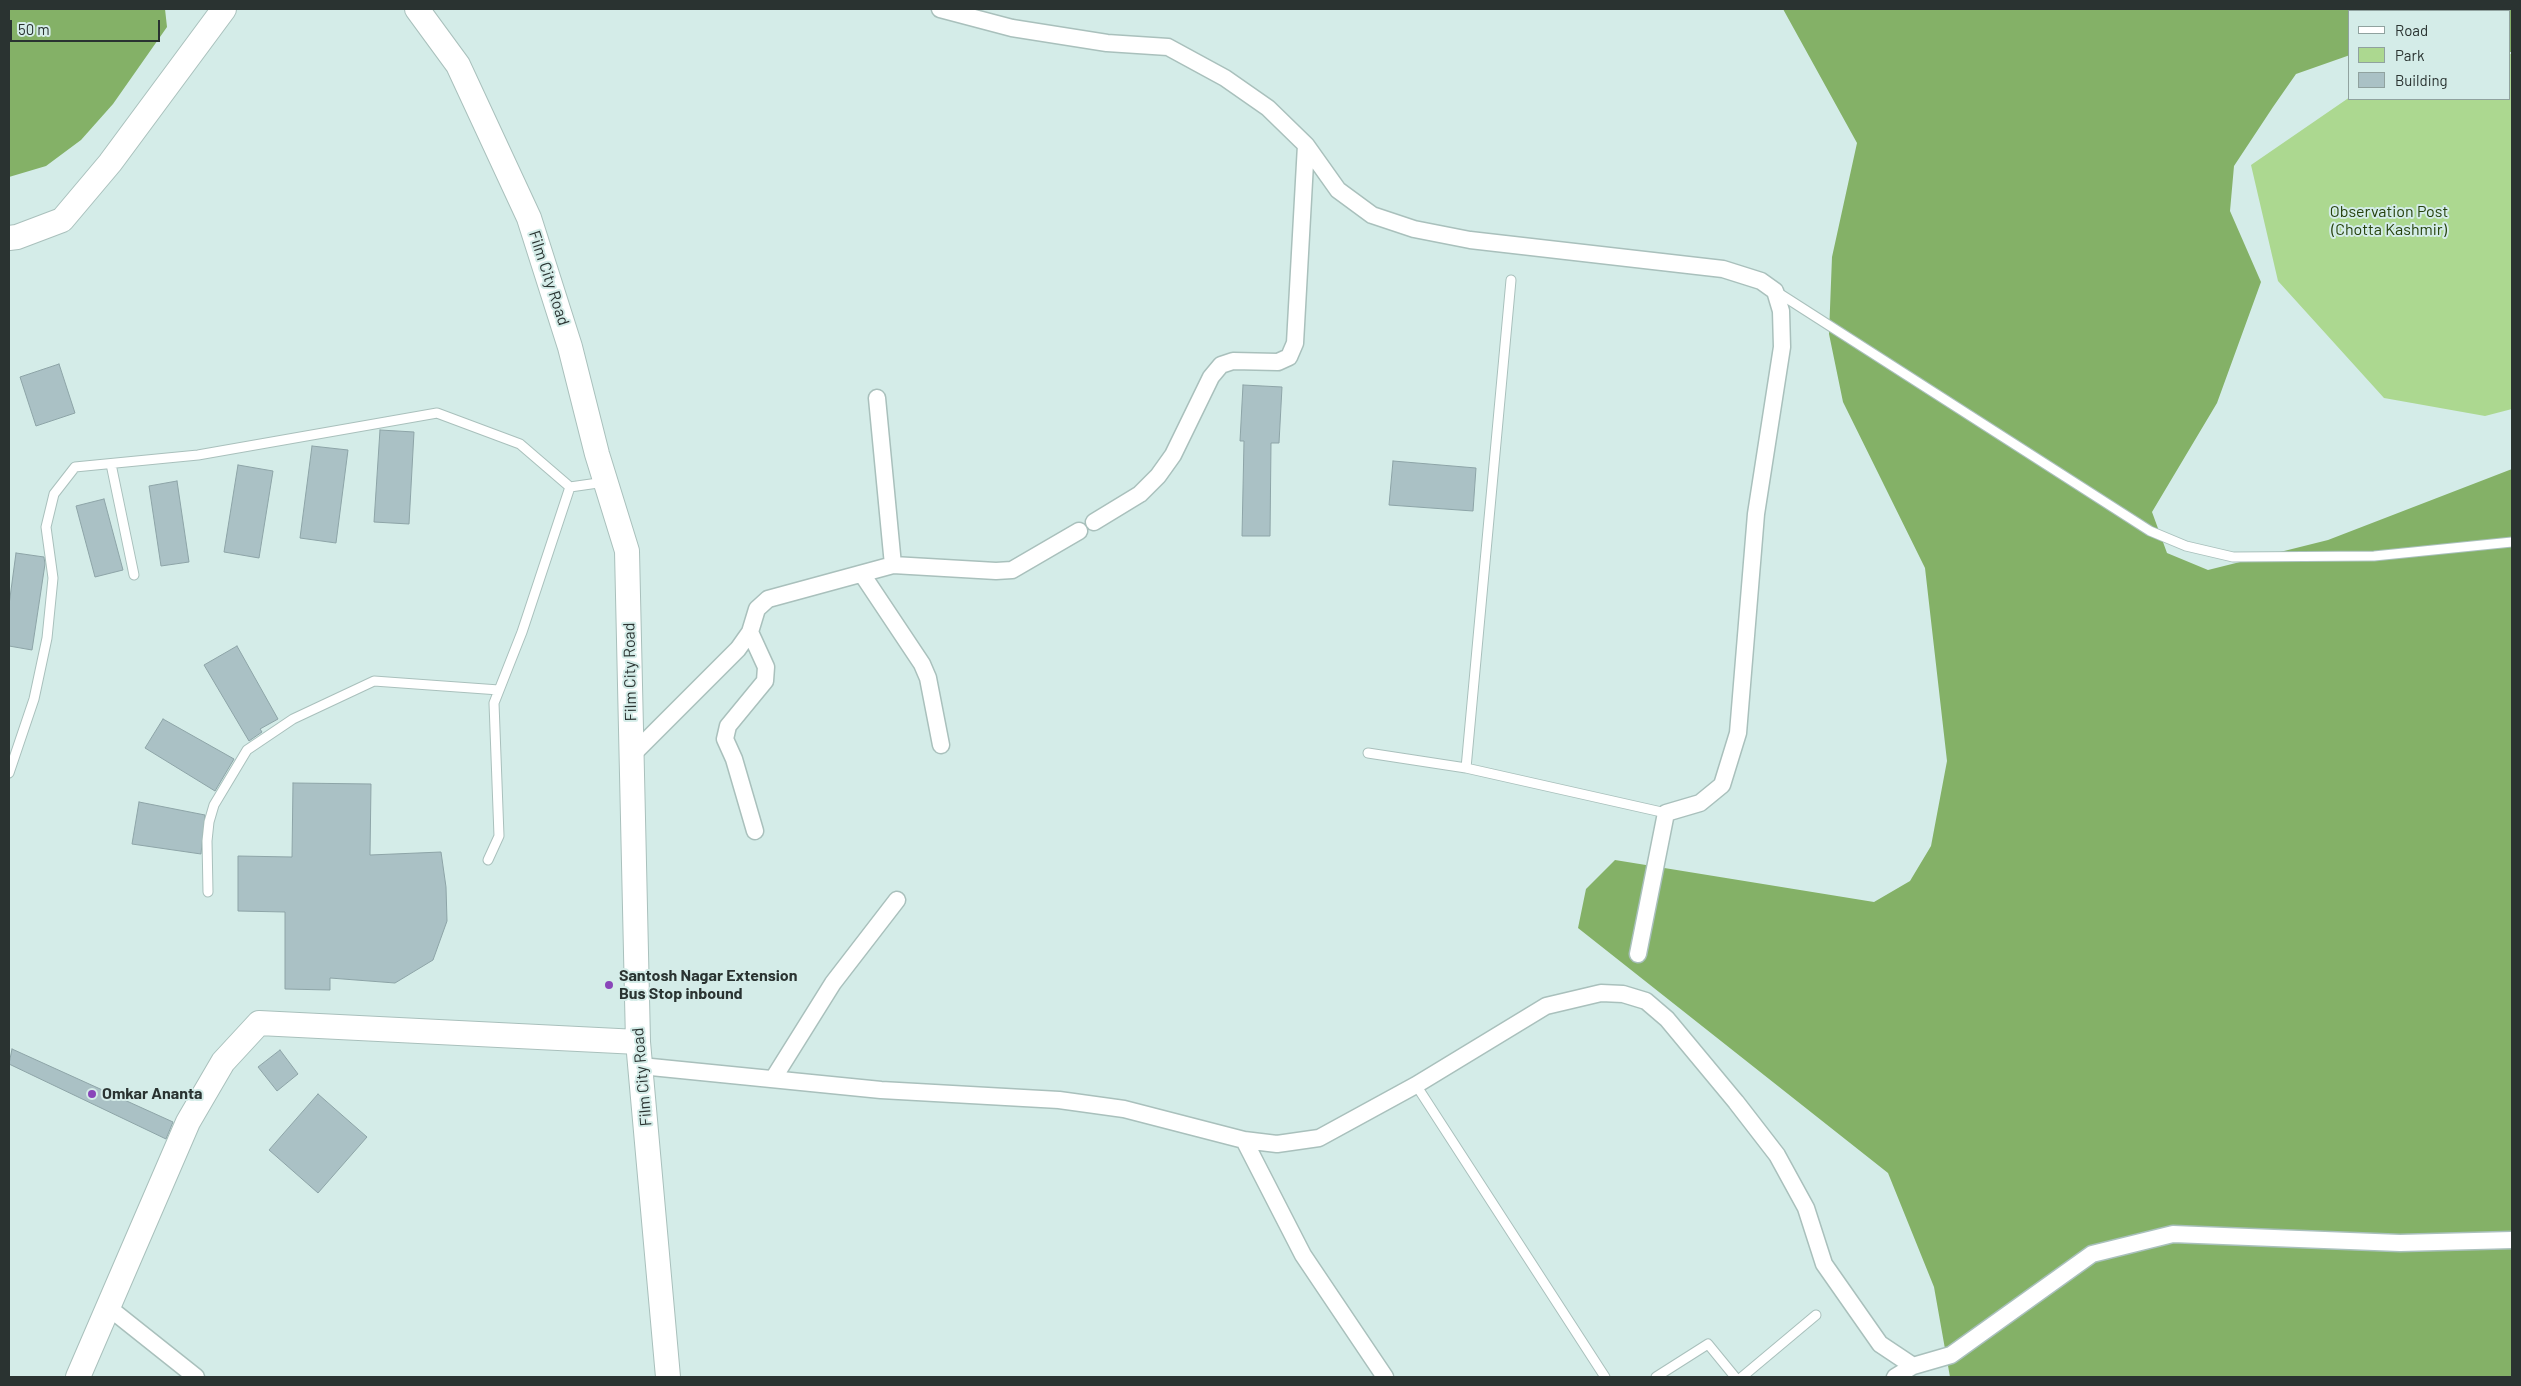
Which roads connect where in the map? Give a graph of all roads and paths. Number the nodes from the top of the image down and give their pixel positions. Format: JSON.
{"nodes":[{"id":1,"x":224,"y":9,"type":"edge"},
{"id":2,"x":417,"y":9,"type":"edge"},
{"id":3,"x":940,"y":9,"type":"edge"},
{"id":4,"x":1306,"y":145,"type":"junction"},
{"id":5,"x":9,"y":238,"type":"edge"},
{"id":6,"x":1511,"y":280,"type":"dead end"},
{"id":7,"x":1775,"y":291,"type":"junction"},
{"id":8,"x":877,"y":398,"type":"dead end"},
{"id":9,"x":111,"y":464,"type":"junction"},
{"id":10,"x":605,"y":482,"type":"junction"},
{"id":11,"x":570,"y":487,"type":"junction"},
{"id":12,"x":1094,"y":522,"type":"dead end"},
{"id":13,"x":1079,"y":531,"type":"dead end"},
{"id":14,"x":2512,"y":542,"type":"edge"},
{"id":15,"x":893,"y":565,"type":"junction"},
{"id":16,"x":862,"y":574,"type":"junction"},
{"id":17,"x":134,"y":575,"type":"dead end"},
{"id":18,"x":750,"y":632,"type":"junction"},
{"id":19,"x":499,"y":690,"type":"junction"},
{"id":20,"x":941,"y":745,"type":"dead end"},
{"id":21,"x":1368,"y":753,"type":"dead end"},
{"id":22,"x":632,"y":755,"type":"junction"},
{"id":23,"x":1466,"y":768,"type":"junction"},
{"id":24,"x":9,"y":773,"type":"edge"},
{"id":25,"x":1666,"y":813,"type":"junction"},
{"id":26,"x":754,"y":831,"type":"dead end"},
{"id":27,"x":488,"y":860,"type":"dead end"},
{"id":28,"x":208,"y":892,"type":"dead end"},
{"id":29,"x":897,"y":900,"type":"dead end"},
{"id":30,"x":1638,"y":954,"type":"dead end"},
{"id":31,"x":638,"y":1042,"type":"junction"},
{"id":32,"x":641,"y":1066,"type":"junction"},
{"id":33,"x":773,"y":1079,"type":"junction"},
{"id":34,"x":1416,"y":1085,"type":"junction"},
{"id":35,"x":1244,"y":1140,"type":"junction"},
{"id":36,"x":2512,"y":1240,"type":"edge"},
{"id":37,"x":108,"y":1307,"type":"junction"},
{"id":38,"x":1816,"y":1315,"type":"dead end"},
{"id":39,"x":1913,"y":1366,"type":"junction"},
{"id":40,"x":78,"y":1377,"type":"edge"},
{"id":41,"x":196,"y":1377,"type":"edge"},
{"id":42,"x":668,"y":1377,"type":"edge"},
{"id":43,"x":1385,"y":1377,"type":"edge"},
{"id":44,"x":1605,"y":1377,"type":"edge"},
{"id":45,"x":1656,"y":1377,"type":"edge"},
{"id":46,"x":1735,"y":1377,"type":"edge"},
{"id":47,"x":1742,"y":1377,"type":"edge"},
{"id":48,"x":1895,"y":1377,"type":"edge"}],
"edges":[{"from":1,"to":5,"type":"street"},
{"from":2,"to":10,"type":"street","name":"Film City Road"},
{"from":3,"to":4,"type":"street"},
{"from":4,"to":7,"type":"street"},
{"from":4,"to":12,"type":"street"},
{"from":6,"to":23,"type":"lane"},
{"from":7,"to":14,"type":"lane"},
{"from":7,"to":25,"type":"street"},
{"from":8,"to":15,"type":"street"},
{"from":9,"to":11,"type":"lane"},
{"from":9,"to":17,"type":"lane"},
{"from":9,"to":24,"type":"lane"},
{"from":10,"to":11,"type":"lane"},
{"from":10,"to":22,"type":"street","name":"Film City Road"},
{"from":11,"to":19,"type":"lane"},
{"from":13,"to":15,"type":"street"},
{"from":15,"to":16,"type":"street"},
{"from":16,"to":18,"type":"street"},
{"from":16,"to":20,"type":"street"},
{"from":18,"to":22,"type":"street"},
{"from":18,"to":26,"type":"street"},
{"from":19,"to":27,"type":"lane"},
{"from":19,"to":28,"type":"lane"},
{"from":21,"to":23,"type":"lane"},
{"from":22,"to":31,"type":"street","name":"Film City Road"},
{"from":23,"to":25,"type":"lane"},
{"from":25,"to":30,"type":"street"},
{"from":29,"to":33,"type":"street"},
{"from":31,"to":32,"type":"street","name":"Film City Road"},
{"from":31,"to":37,"type":"street"},
{"from":32,"to":33,"type":"street"},
{"from":32,"to":42,"type":"street","name":"Film City Road"},
{"from":33,"to":35,"type":"street"},
{"from":34,"to":35,"type":"street"},
{"from":34,"to":39,"type":"street"},
{"from":34,"to":44,"type":"lane"},
{"from":35,"to":43,"type":"street"},
{"from":36,"to":39,"type":"street"},
{"from":37,"to":40,"type":"street"},
{"from":37,"to":41,"type":"street"},
{"from":38,"to":47,"type":"lane"},
{"from":39,"to":48,"type":"street"},
{"from":45,"to":46,"type":"lane"}]}
